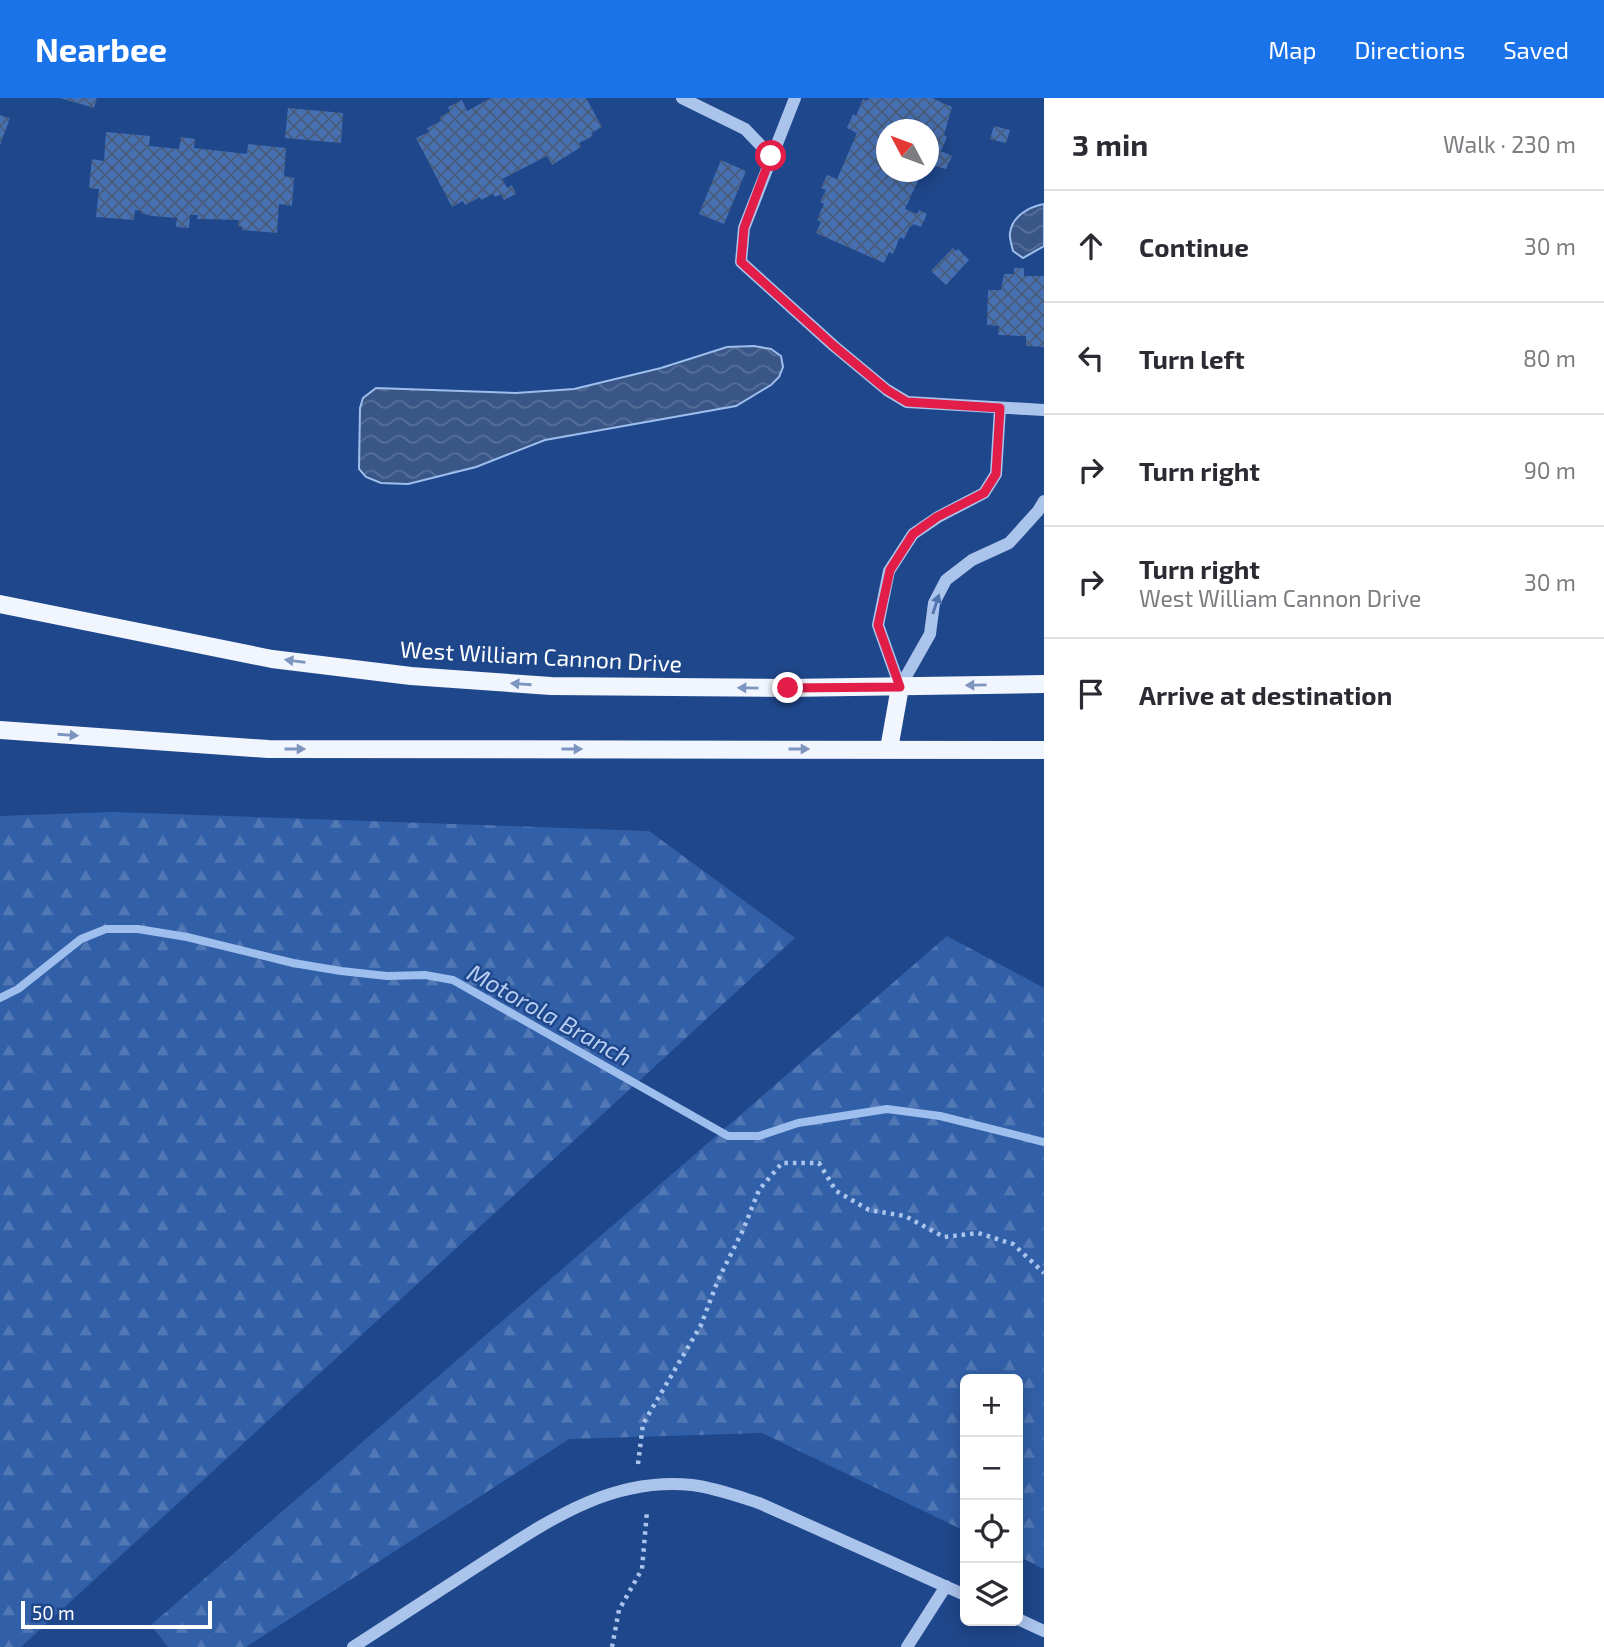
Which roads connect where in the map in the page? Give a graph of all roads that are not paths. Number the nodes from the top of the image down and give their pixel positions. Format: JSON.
{"nodes":[{"id":1,"x":682,"y":98,"type":"edge"},
{"id":2,"x":795,"y":98,"type":"edge"},
{"id":3,"x":771,"y":156,"type":"junction"},
{"id":4,"x":1000,"y":408,"type":"junction"},
{"id":5,"x":1044,"y":410,"type":"edge"},
{"id":6,"x":1044,"y":501,"type":"edge"},
{"id":7,"x":0,"y":604,"type":"edge"},
{"id":8,"x":1044,"y":684,"type":"edge"},
{"id":9,"x":900,"y":687,"type":"junction"},
{"id":10,"x":0,"y":730,"type":"edge"},
{"id":11,"x":889,"y":749,"type":"junction"},
{"id":12,"x":1044,"y":750,"type":"edge"},
{"id":13,"x":946,"y":1586,"type":"junction"},
{"id":14,"x":960,"y":1593,"type":"edge"},
{"id":15,"x":1023,"y":1621,"type":"edge"},
{"id":16,"x":1044,"y":1631,"type":"edge"},
{"id":17,"x":353,"y":1647,"type":"edge"},
{"id":18,"x":907,"y":1647,"type":"edge"}],
"edges":[{"from":1,"to":3,"type":"street"},
{"from":2,"to":3,"type":"street"},
{"from":3,"to":4,"type":"street"},
{"from":4,"to":5,"type":"street"},
{"from":4,"to":9,"type":"street"},
{"from":9,"to":6,"type":"street","one_way":true},
{"from":9,"to":7,"type":"main road","name":"West William Cannon Drive","one_way":true},
{"from":8,"to":9,"type":"main road","name":"West William Cannon Drive","one_way":true},
{"from":9,"to":11,"type":"main road"},
{"from":10,"to":11,"type":"main road","one_way":true},
{"from":11,"to":12,"type":"main road"},
{"from":13,"to":14,"type":"street"},
{"from":13,"to":17,"type":"street"},
{"from":13,"to":18,"type":"street"},
{"from":15,"to":16,"type":"street"}]}
